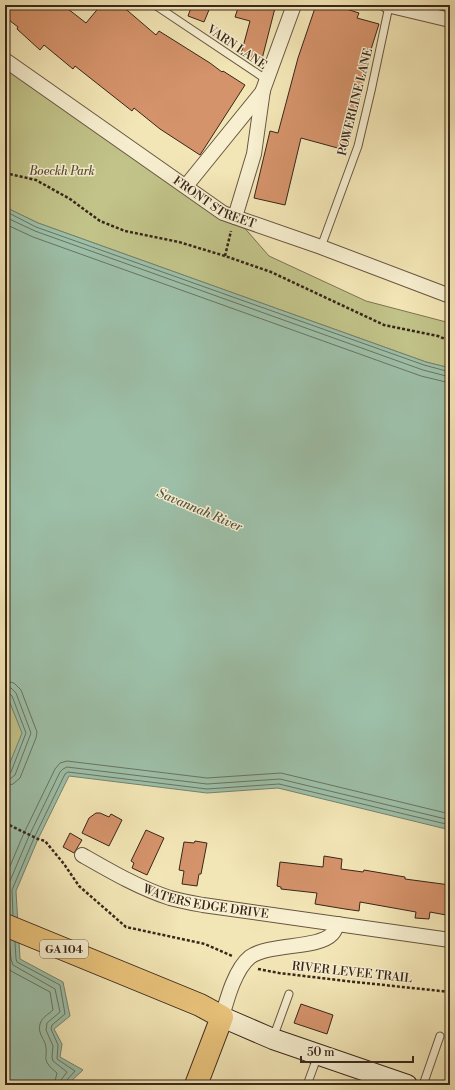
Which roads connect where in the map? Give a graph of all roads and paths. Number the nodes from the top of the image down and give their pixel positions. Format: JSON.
{"nodes":[{"id":1,"x":155,"y":5,"type":"edge"},
{"id":2,"x":294,"y":5,"type":"edge"},
{"id":3,"x":388,"y":5,"type":"edge"},
{"id":4,"x":420,"y":9,"type":"edge"},
{"id":5,"x":450,"y":20,"type":"edge"},
{"id":6,"x":5,"y":60,"type":"edge"},
{"id":7,"x":265,"y":85,"type":"junction"},
{"id":8,"x":5,"y":173,"type":"edge"},
{"id":9,"x":186,"y":186,"type":"junction"},
{"id":10,"x":235,"y":217,"type":"junction"},
{"id":11,"x":321,"y":247,"type":"junction"},
{"id":12,"x":224,"y":256,"type":"junction"},
{"id":13,"x":450,"y":296,"type":"edge"},
{"id":14,"x":450,"y":341,"type":"edge"},
{"id":15,"x":5,"y":823,"type":"edge"},
{"id":16,"x":82,"y":854,"type":"dead end"},
{"id":17,"x":338,"y":924,"type":"junction"},
{"id":18,"x":5,"y":925,"type":"edge"},
{"id":19,"x":450,"y":940,"type":"edge"},
{"id":20,"x":237,"y":959,"type":"dead end"},
{"id":21,"x":252,"y":967,"type":"dead end"},
{"id":22,"x":450,"y":992,"type":"edge"},
{"id":23,"x":289,"y":994,"type":"dead end"},
{"id":24,"x":222,"y":1017,"type":"junction"},
{"id":25,"x":440,"y":1036,"type":"dead end"},
{"id":26,"x":273,"y":1038,"type":"junction"},
{"id":27,"x":318,"y":1055,"type":"junction"},
{"id":28,"x":382,"y":1081,"type":"edge"},
{"id":29,"x":196,"y":1085,"type":"edge"},
{"id":30,"x":307,"y":1085,"type":"edge"},
{"id":31,"x":407,"y":1085,"type":"edge"},
{"id":32,"x":424,"y":1085,"type":"edge"}],
"edges":[{"from":1,"to":7,"type":"lane","name":"VARN LANE"},
{"from":2,"to":7,"type":"street"},
{"from":3,"to":4,"type":"street"},
{"from":3,"to":11,"type":"lane","name":"POWERLINE LANE"},
{"from":4,"to":5,"type":"street"},
{"from":6,"to":9,"type":"street","name":"FRONT STREET"},
{"from":7,"to":9,"type":"street"},
{"from":7,"to":10,"type":"street"},
{"from":8,"to":12,"type":"path"},
{"from":9,"to":10,"type":"street","name":"FRONT STREET"},
{"from":10,"to":11,"type":"street","name":"FRONT STREET"},
{"from":10,"to":12,"type":"path"},
{"from":11,"to":13,"type":"street","name":"FRONT STREET"},
{"from":12,"to":14,"type":"path"},
{"from":15,"to":20,"type":"path"},
{"from":16,"to":17,"type":"street","name":"WATERS EDGE DRIVE"},
{"from":17,"to":19,"type":"street","name":"WATERS EDGE DRIVE"},
{"from":17,"to":24,"type":"street"},
{"from":18,"to":24,"type":"main road","number":"GA 104"},
{"from":21,"to":22,"type":"path","name":"RIVER LEVEE TRAIL"},
{"from":23,"to":26,"type":"lane"},
{"from":24,"to":26,"type":"main road","number":"GA 104"},
{"from":24,"to":29,"type":"main road"},
{"from":25,"to":32,"type":"lane"},
{"from":26,"to":27,"type":"main road","number":"GA 104"},
{"from":27,"to":28,"type":"main road","number":"GA 104"},
{"from":27,"to":30,"type":"lane"},
{"from":28,"to":31,"type":"main road","number":"GA 104"}]}
